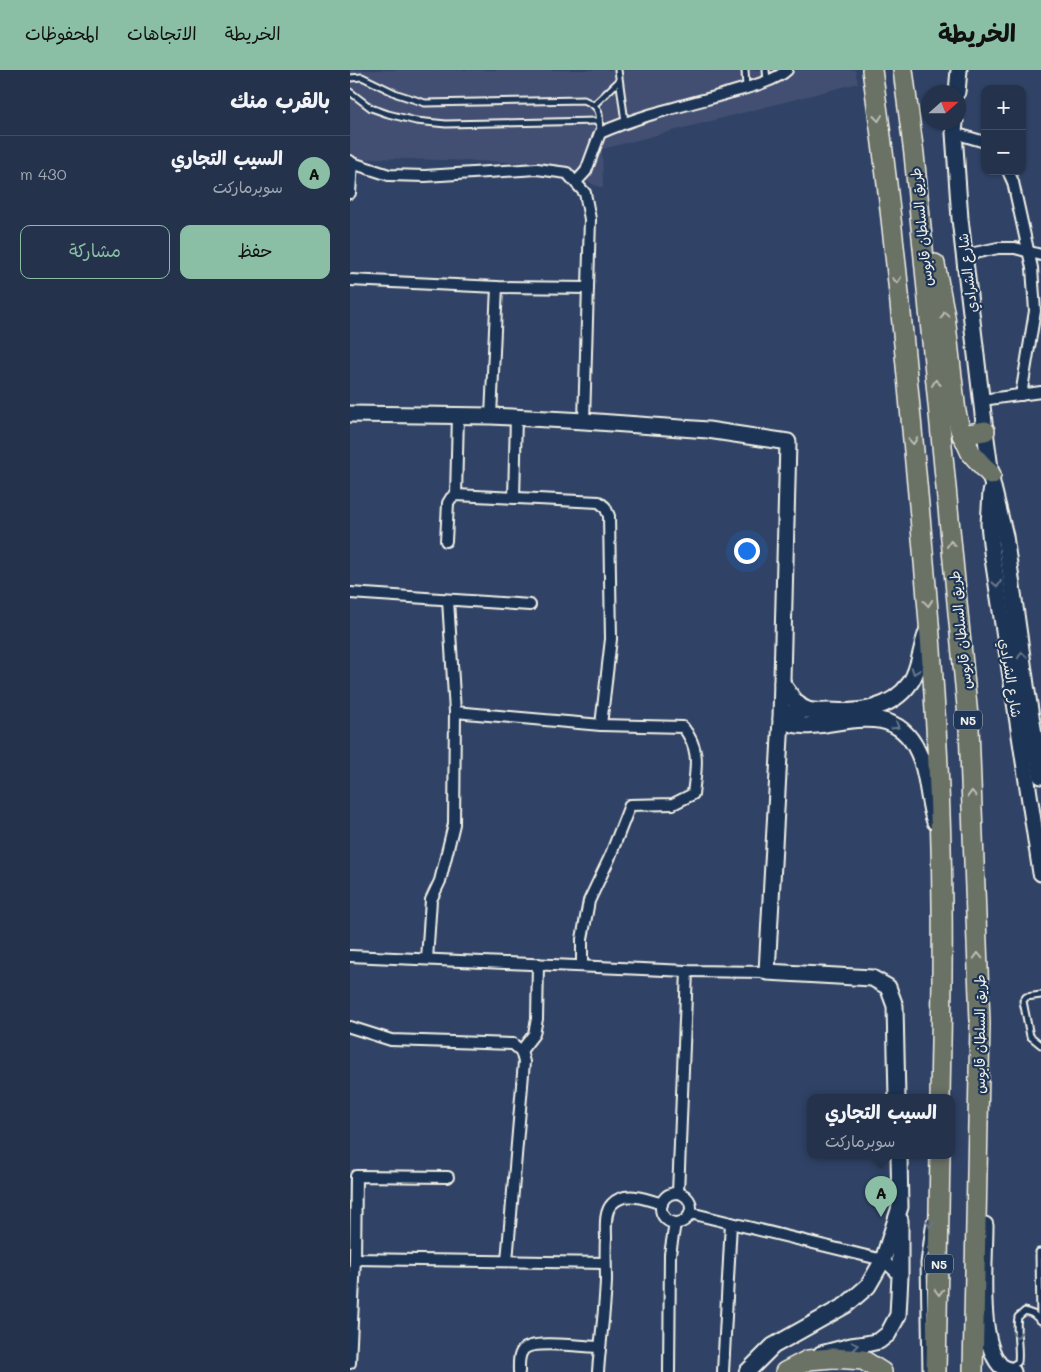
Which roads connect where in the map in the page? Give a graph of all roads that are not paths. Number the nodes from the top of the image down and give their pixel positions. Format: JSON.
{"nodes":[{"id":1,"x":618,"y":70,"type":"edge"},
{"id":2,"x":745,"y":70,"type":"edge"},
{"id":3,"x":787,"y":70,"type":"edge"},
{"id":4,"x":872,"y":70,"type":"edge"},
{"id":5,"x":903,"y":70,"type":"edge"},
{"id":6,"x":959,"y":70,"type":"edge"},
{"id":7,"x":767,"y":75,"type":"edge"},
{"id":8,"x":350,"y":78,"type":"edge"},
{"id":9,"x":619,"y":80,"type":"junction"},
{"id":10,"x":958,"y":85,"type":"edge"},
{"id":11,"x":746,"y":88,"type":"junction"},
{"id":12,"x":350,"y":92,"type":"edge"},
{"id":13,"x":594,"y":105,"type":"junction"},
{"id":14,"x":598,"y":121,"type":"junction"},
{"id":15,"x":625,"y":122,"type":"junction"},
{"id":16,"x":954,"y":130,"type":"edge"},
{"id":17,"x":958,"y":130,"type":"edge"},
{"id":18,"x":600,"y":133,"type":"junction"},
{"id":19,"x":981,"y":140,"type":"edge"},
{"id":20,"x":914,"y":154,"type":"junction"},
{"id":21,"x":351,"y":162,"type":"edge"},
{"id":22,"x":1010,"y":175,"type":"edge"},
{"id":23,"x":576,"y":182,"type":"junction"},
{"id":24,"x":350,"y":193,"type":"edge"},
{"id":25,"x":1028,"y":253,"type":"junction"},
{"id":26,"x":965,"y":255,"type":"junction"},
{"id":27,"x":1041,"y":255,"type":"edge"},
{"id":28,"x":350,"y":280,"type":"edge"},
{"id":29,"x":497,"y":286,"type":"junction"},
{"id":30,"x":588,"y":288,"type":"junction"},
{"id":31,"x":1041,"y":392,"type":"edge"},
{"id":32,"x":1021,"y":395,"type":"junction"},
{"id":33,"x":982,"y":400,"type":"junction"},
{"id":34,"x":350,"y":414,"type":"edge"},
{"id":35,"x":458,"y":415,"type":"junction"},
{"id":36,"x":492,"y":416,"type":"junction"},
{"id":37,"x":516,"y":417,"type":"junction"},
{"id":38,"x":584,"y":421,"type":"junction"},
{"id":39,"x":985,"y":431,"type":"junction"},
{"id":40,"x":962,"y":435,"type":"junction"},
{"id":41,"x":992,"y":479,"type":"junction"},
{"id":42,"x":456,"y":495,"type":"junction"},
{"id":43,"x":514,"y":498,"type":"junction"},
{"id":44,"x":446,"y":541,"type":"dead end"},
{"id":45,"x":350,"y":593,"type":"edge"},
{"id":46,"x":448,"y":600,"type":"junction"},
{"id":47,"x":530,"y":605,"type":"dead end"},
{"id":48,"x":930,"y":625,"type":"junction"},
{"id":49,"x":782,"y":683,"type":"junction"},
{"id":50,"x":1027,"y":692,"type":"junction"},
{"id":51,"x":807,"y":710,"type":"junction"},
{"id":52,"x":455,"y":712,"type":"junction"},
{"id":53,"x":781,"y":719,"type":"junction"},
{"id":54,"x":601,"y":725,"type":"junction"},
{"id":55,"x":808,"y":727,"type":"junction"},
{"id":56,"x":1041,"y":728,"type":"edge"},
{"id":57,"x":779,"y":750,"type":"junction"},
{"id":58,"x":1036,"y":763,"type":"edge"},
{"id":59,"x":940,"y":836,"type":"junction"},
{"id":60,"x":1041,"y":873,"type":"edge"},
{"id":61,"x":350,"y":956,"type":"edge"},
{"id":62,"x":427,"y":959,"type":"junction"},
{"id":63,"x":538,"y":964,"type":"junction"},
{"id":64,"x":582,"y":966,"type":"junction"},
{"id":65,"x":687,"y":971,"type":"junction"},
{"id":66,"x":767,"y":972,"type":"junction"},
{"id":67,"x":1041,"y":995,"type":"edge"},
{"id":68,"x":350,"y":1027,"type":"edge"},
{"id":69,"x":1041,"y":1045,"type":"edge"},
{"id":70,"x":521,"y":1051,"type":"junction"},
{"id":71,"x":897,"y":1094,"type":"edge"},
{"id":72,"x":940,"y":1094,"type":"edge"},
{"id":73,"x":979,"y":1128,"type":"junction"},
{"id":74,"x":899,"y":1159,"type":"edge"},
{"id":75,"x":940,"y":1159,"type":"edge"},
{"id":76,"x":940,"y":1176,"type":"junction"},
{"id":77,"x":448,"y":1177,"type":"dead end"},
{"id":78,"x":678,"y":1193,"type":"junction"},
{"id":79,"x":662,"y":1204,"type":"junction"},
{"id":80,"x":933,"y":1204,"type":"dead end"},
{"id":81,"x":900,"y":1207,"type":"junction"},
{"id":82,"x":690,"y":1213,"type":"junction"},
{"id":83,"x":931,"y":1213,"type":"dead end"},
{"id":84,"x":675,"y":1223,"type":"junction"},
{"id":85,"x":731,"y":1223,"type":"junction"},
{"id":86,"x":1041,"y":1252,"type":"edge"},
{"id":87,"x":355,"y":1259,"type":"junction"},
{"id":88,"x":882,"y":1260,"type":"junction"},
{"id":89,"x":508,"y":1261,"type":"junction"},
{"id":90,"x":605,"y":1263,"type":"junction"},
{"id":91,"x":900,"y":1276,"type":"junction"},
{"id":92,"x":1041,"y":1321,"type":"edge"},
{"id":93,"x":600,"y":1347,"type":"junction"},
{"id":94,"x":808,"y":1360,"type":"junction"},
{"id":95,"x":350,"y":1363,"type":"edge"},
{"id":96,"x":1007,"y":1369,"type":"edge"},
{"id":97,"x":519,"y":1372,"type":"edge"},
{"id":98,"x":598,"y":1372,"type":"edge"},
{"id":99,"x":669,"y":1372,"type":"edge"},
{"id":100,"x":722,"y":1372,"type":"edge"},
{"id":101,"x":747,"y":1372,"type":"edge"},
{"id":102,"x":786,"y":1372,"type":"edge"},
{"id":103,"x":882,"y":1372,"type":"edge"},
{"id":104,"x":926,"y":1372,"type":"edge"},
{"id":105,"x":936,"y":1372,"type":"edge"},
{"id":106,"x":973,"y":1372,"type":"edge"}],
"edges":[{"from":1,"to":9,"type":"lane"},
{"from":2,"to":11,"type":"lane"},
{"from":3,"to":7,"type":"street"},
{"from":4,"to":48,"type":"highway","name":"طريق السلطان قابوس","number":"N5","one_way":true},
{"from":5,"to":20,"type":"highway","name":"طريق السلطان قابوس","number":"N5"},
{"from":6,"to":10,"type":"street"},
{"from":7,"to":11,"type":"street"},
{"from":8,"to":13,"type":"lane"},
{"from":9,"to":13,"type":"lane"},
{"from":9,"to":15,"type":"lane"},
{"from":11,"to":15,"type":"street"},
{"from":12,"to":14,"type":"lane"},
{"from":13,"to":14,"type":"lane"},
{"from":14,"to":18,"type":"lane"},
{"from":15,"to":18,"type":"street"},
{"from":16,"to":26,"type":"street","name":"شارع الشرادي"},
{"from":17,"to":19,"type":"street"},
{"from":18,"to":23,"type":"street"},
{"from":40,"to":20,"type":"highway","one_way":true},
{"from":73,"to":20,"type":"highway","name":"طريق السلطان قابوس","number":"N5","one_way":true},
{"from":21,"to":23,"type":"street"},
{"from":21,"to":24,"type":"street"},
{"from":22,"to":25,"type":"street"},
{"from":23,"to":30,"type":"street"},
{"from":25,"to":26,"type":"street"},
{"from":25,"to":27,"type":"street"},
{"from":25,"to":32,"type":"street"},
{"from":26,"to":33,"type":"street","name":"شارع الشرادي"},
{"from":28,"to":29,"type":"street"},
{"from":29,"to":30,"type":"street"},
{"from":29,"to":36,"type":"street"},
{"from":30,"to":38,"type":"street"},
{"from":31,"to":32,"type":"street"},
{"from":32,"to":33,"type":"street"},
{"from":33,"to":39,"type":"street","name":"شارع الشرادي"},
{"from":34,"to":35,"type":"street"},
{"from":35,"to":36,"type":"street"},
{"from":35,"to":42,"type":"street"},
{"from":36,"to":37,"type":"street"},
{"from":37,"to":38,"type":"street"},
{"from":37,"to":43,"type":"street"},
{"from":38,"to":49,"type":"street"},
{"from":39,"to":40,"type":"highway"},
{"from":39,"to":41,"type":"street","name":"شارع الشرادي"},
{"from":40,"to":41,"type":"highway"},
{"from":50,"to":41,"type":"street","name":"شارع الشرادي","one_way":true},
{"from":41,"to":58,"type":"street","name":"شارع الشرادي","one_way":true},
{"from":42,"to":43,"type":"street"},
{"from":42,"to":44,"type":"street"},
{"from":43,"to":54,"type":"street"},
{"from":45,"to":46,"type":"street"},
{"from":46,"to":47,"type":"street"},
{"from":46,"to":52,"type":"street"},
{"from":48,"to":51,"type":"street","one_way":true},
{"from":48,"to":59,"type":"highway","name":"طريق السلطان قابوس","number":"N5"},
{"from":49,"to":51,"type":"street"},
{"from":49,"to":53,"type":"street"},
{"from":50,"to":56,"type":"street"},
{"from":50,"to":58,"type":"street","name":"شارع الشرادي"},
{"from":51,"to":53,"type":"street"},
{"from":52,"to":54,"type":"street"},
{"from":52,"to":62,"type":"street"},
{"from":53,"to":55,"type":"street"},
{"from":53,"to":57,"type":"street"},
{"from":54,"to":64,"type":"street"},
{"from":55,"to":57,"type":"street"},
{"from":55,"to":59,"type":"street","one_way":true},
{"from":57,"to":66,"type":"street"},
{"from":58,"to":60,"type":"street","name":"شارع الشرادي"},
{"from":59,"to":72,"type":"highway","name":"طريق السلطان قابوس","number":"N5"},
{"from":61,"to":62,"type":"street"},
{"from":62,"to":63,"type":"street"},
{"from":63,"to":64,"type":"street"},
{"from":63,"to":70,"type":"street"},
{"from":64,"to":65,"type":"street"},
{"from":65,"to":66,"type":"street"},
{"from":65,"to":78,"type":"street"},
{"from":66,"to":71,"type":"street"},
{"from":67,"to":69,"type":"lane"},
{"from":68,"to":70,"type":"street"},
{"from":70,"to":89,"type":"street"},
{"from":73,"to":96,"type":"street"},
{"from":73,"to":106,"type":"highway","name":"طريق السلطان قابوس","number":"N5"},
{"from":74,"to":81,"type":"street"},
{"from":75,"to":76,"type":"highway","number":"N5"},
{"from":76,"to":80,"type":"lane"},
{"from":76,"to":105,"type":"highway","number":"N5","one_way":true},
{"from":77,"to":87,"type":"street"},
{"from":78,"to":79,"type":"street"},
{"from":78,"to":82,"type":"street"},
{"from":79,"to":84,"type":"street"},
{"from":79,"to":90,"type":"street"},
{"from":81,"to":88,"type":"street"},
{"from":81,"to":91,"type":"street"},
{"from":82,"to":84,"type":"street"},
{"from":82,"to":85,"type":"street"},
{"from":83,"to":104,"type":"lane","one_way":true},
{"from":84,"to":99,"type":"street"},
{"from":85,"to":88,"type":"street"},
{"from":85,"to":100,"type":"street"},
{"from":86,"to":92,"type":"lane"},
{"from":87,"to":89,"type":"street"},
{"from":87,"to":95,"type":"street"},
{"from":88,"to":91,"type":"street"},
{"from":88,"to":101,"type":"street"},
{"from":89,"to":90,"type":"street"},
{"from":90,"to":93,"type":"street"},
{"from":94,"to":91,"type":"street","one_way":true},
{"from":92,"to":96,"type":"lane","one_way":true},
{"from":93,"to":97,"type":"street"},
{"from":93,"to":98,"type":"street"},
{"from":94,"to":102,"type":"highway"},
{"from":94,"to":103,"type":"highway"}]}
